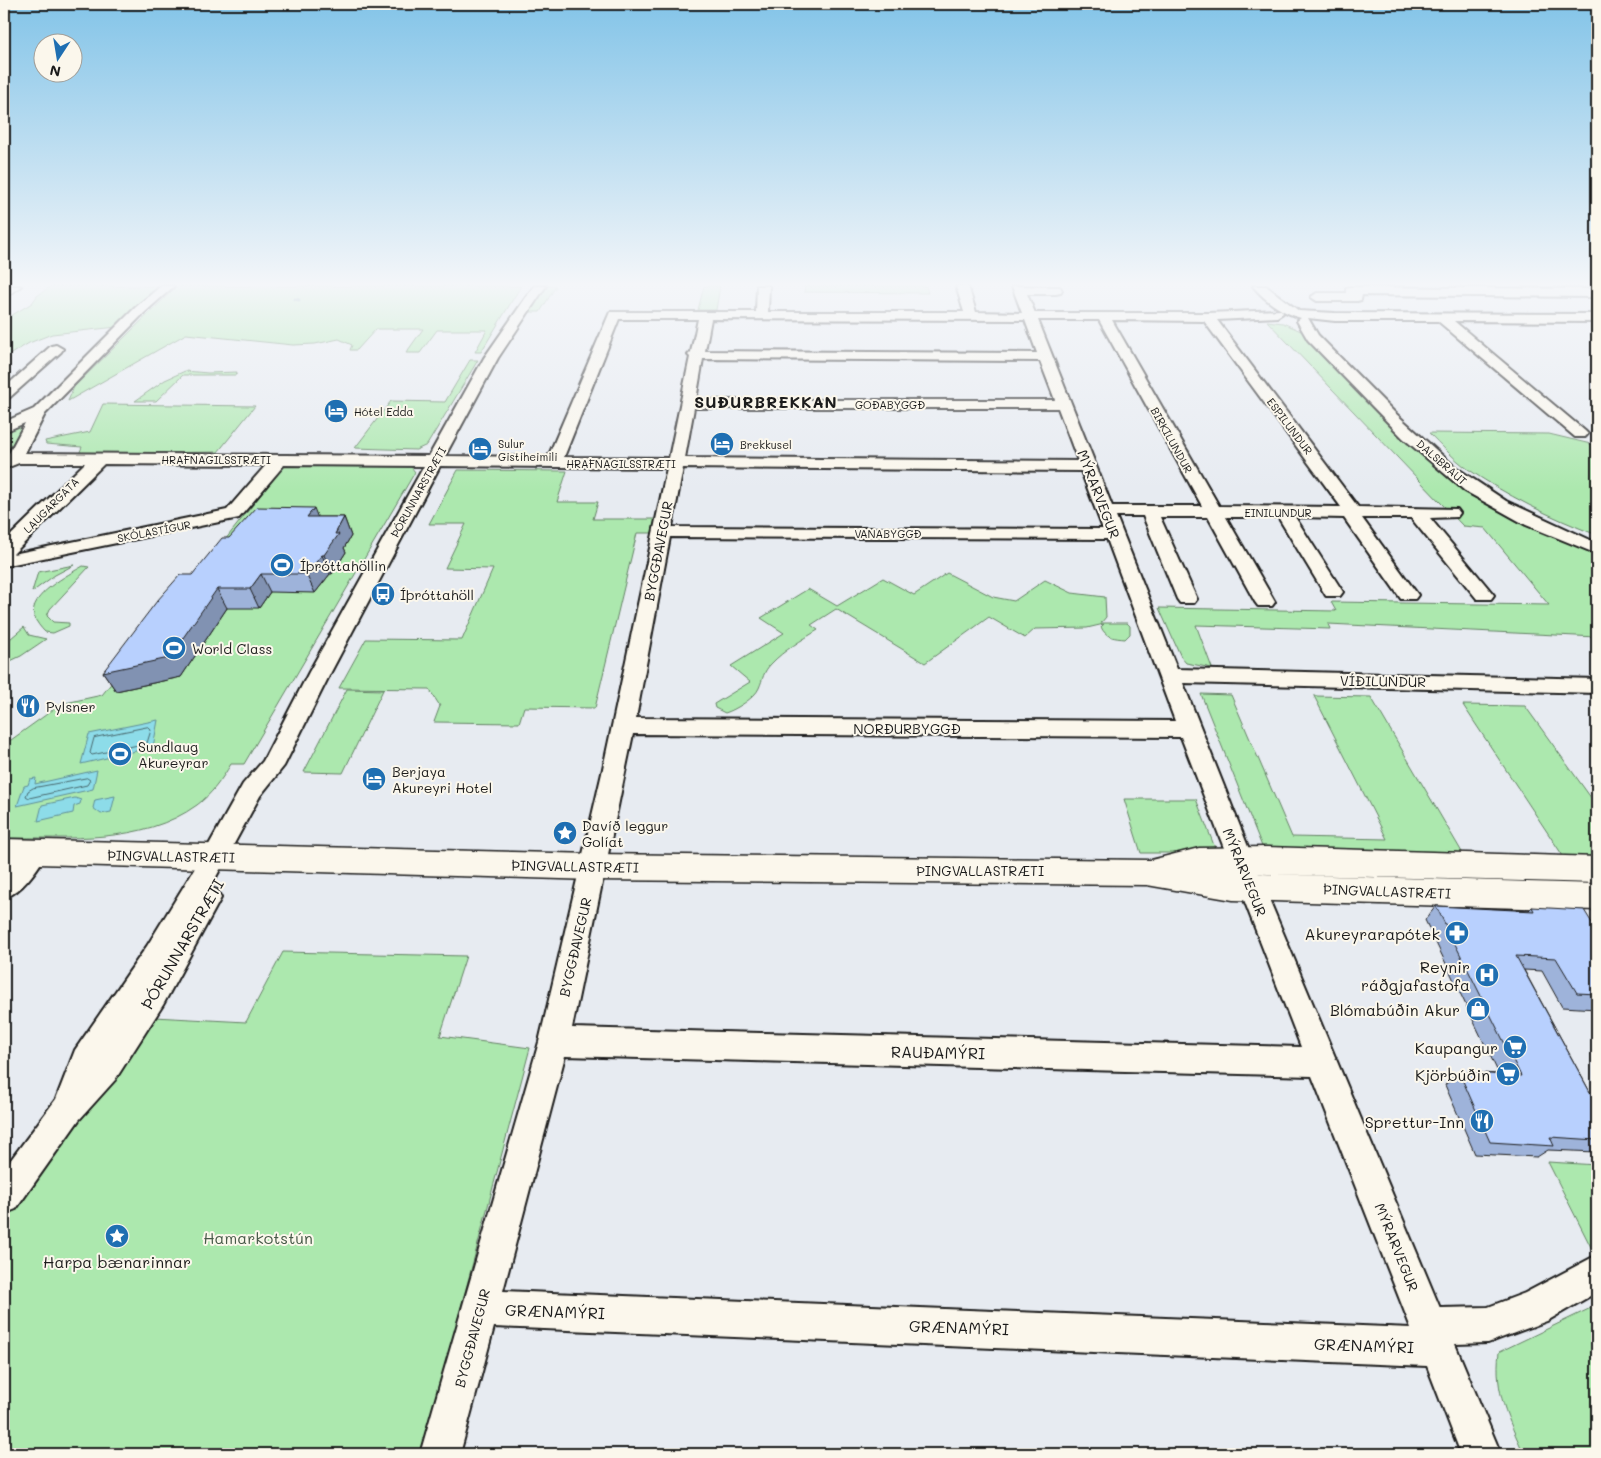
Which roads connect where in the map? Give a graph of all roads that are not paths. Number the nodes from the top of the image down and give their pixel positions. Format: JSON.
{"nodes":[{"id":1,"x":50,"y":354,"type":"edge"},
{"id":2,"x":96,"y":354,"type":"edge"},
{"id":3,"x":493,"y":354,"type":"edge"},
{"id":4,"x":598,"y":354,"type":"edge"},
{"id":5,"x":1045,"y":354,"type":"edge"},
{"id":6,"x":1124,"y":354,"type":"edge"},
{"id":7,"x":1235,"y":354,"type":"edge"},
{"id":8,"x":1330,"y":354,"type":"edge"},
{"id":9,"x":1485,"y":354,"type":"edge"},
{"id":10,"x":695,"y":356,"type":"joint"},
{"id":11,"x":1046,"y":357,"type":"junction"},
{"id":12,"x":4,"y":395,"type":"edge"},
{"id":13,"x":686,"y":404,"type":"junction"},
{"id":14,"x":1064,"y":404,"type":"junction"},
{"id":15,"x":38,"y":412,"type":"junction"},
{"id":16,"x":4,"y":427,"type":"edge"},
{"id":17,"x":1580,"y":434,"type":"dead end"},
{"id":18,"x":98,"y":459,"type":"junction"},
{"id":19,"x":280,"y":459,"type":"junction"},
{"id":20,"x":7,"y":460,"type":"edge"},
{"id":21,"x":435,"y":460,"type":"junction"},
{"id":22,"x":554,"y":462,"type":"junction"},
{"id":23,"x":676,"y":463,"type":"junction"},
{"id":24,"x":1088,"y":466,"type":"junction"},
{"id":25,"x":1106,"y":511,"type":"junction"},
{"id":26,"x":1149,"y":512,"type":"junction"},
{"id":27,"x":1212,"y":512,"type":"junction"},
{"id":28,"x":1283,"y":512,"type":"junction"},
{"id":29,"x":1351,"y":512,"type":"junction"},
{"id":30,"x":1416,"y":513,"type":"junction"},
{"id":31,"x":1452,"y":514,"type":"dead end"},
{"id":32,"x":662,"y":532,"type":"junction"},
{"id":33,"x":1114,"y":534,"type":"junction"},
{"id":34,"x":1597,"y":549,"type":"edge"},
{"id":35,"x":4,"y":552,"type":"edge"},
{"id":36,"x":4,"y":561,"type":"edge"},
{"id":37,"x":1333,"y":592,"type":"dead end"},
{"id":38,"x":1408,"y":595,"type":"dead end"},
{"id":39,"x":1484,"y":596,"type":"dead end"},
{"id":40,"x":1187,"y":599,"type":"dead end"},
{"id":41,"x":1265,"y":602,"type":"dead end"},
{"id":42,"x":1169,"y":676,"type":"junction"},
{"id":43,"x":1597,"y":686,"type":"edge"},
{"id":44,"x":623,"y":726,"type":"junction"},
{"id":45,"x":1190,"y":729,"type":"junction"},
{"id":46,"x":4,"y":851,"type":"edge"},
{"id":47,"x":34,"y":852,"type":"junction"},
{"id":48,"x":223,"y":858,"type":"junction"},
{"id":49,"x":594,"y":867,"type":"junction"},
{"id":50,"x":1597,"y":870,"type":"edge"},
{"id":51,"x":1246,"y":874,"type":"junction"},
{"id":52,"x":4,"y":887,"type":"edge"},
{"id":53,"x":1597,"y":897,"type":"edge"},
{"id":54,"x":554,"y":1042,"type":"junction"},
{"id":55,"x":1322,"y":1062,"type":"junction"},
{"id":56,"x":4,"y":1197,"type":"edge"},
{"id":57,"x":1597,"y":1273,"type":"edge"},
{"id":58,"x":481,"y":1308,"type":"junction"},
{"id":59,"x":1434,"y":1337,"type":"junction"},
{"id":60,"x":440,"y":1454,"type":"edge"},
{"id":61,"x":1481,"y":1454,"type":"edge"}],
"edges":[{"from":1,"to":12,"type":"street"},
{"from":2,"to":15,"type":"street"},
{"from":3,"to":21,"type":"street","name":"ÞÓRUNNARSTRÆTI"},
{"from":4,"to":22,"type":"street"},
{"from":5,"to":11,"type":"street","name":"MÝRARVEGUR"},
{"from":6,"to":27,"type":"street","name":"BIRKILUNDUR"},
{"from":7,"to":29,"type":"street","name":"ESPILUNDUR"},
{"from":8,"to":34,"type":"street","name":"DALSBRAUT"},
{"from":9,"to":17,"type":"street"},
{"from":10,"to":11,"type":"street"},
{"from":10,"to":13,"type":"street","name":"BYGGÐAVEGUR"},
{"from":11,"to":14,"type":"street","name":"MÝRARVEGUR"},
{"from":13,"to":14,"type":"street","name":"GOÐABYGGÐ"},
{"from":13,"to":23,"type":"street","name":"BYGGÐAVEGUR"},
{"from":14,"to":24,"type":"street","name":"MÝRARVEGUR"},
{"from":15,"to":16,"type":"street"},
{"from":15,"to":20,"type":"street"},
{"from":18,"to":19,"type":"street","name":"HRAFNAGILSSTRÆTI"},
{"from":18,"to":20,"type":"street","name":"HRAFNAGILSSTRÆTI"},
{"from":18,"to":35,"type":"street","name":"LAUGARGATA"},
{"from":19,"to":21,"type":"street","name":"HRAFNAGILSSTRÆTI"},
{"from":19,"to":36,"type":"street","name":"SKÓLASTÍGUR"},
{"from":21,"to":22,"type":"street","name":"HRAFNAGILSSTRÆTI"},
{"from":21,"to":48,"type":"street","name":"ÞÓRUNNARSTRÆTI"},
{"from":22,"to":23,"type":"street","name":"HRAFNAGILSSTRÆTI"},
{"from":23,"to":24,"type":"street","name":"HRAFNAGILSSTRÆTI"},
{"from":23,"to":32,"type":"street","name":"BYGGÐAVEGUR"},
{"from":24,"to":25,"type":"street","name":"MÝRARVEGUR"},
{"from":25,"to":26,"type":"street","name":"EINILUNDUR"},
{"from":25,"to":33,"type":"street","name":"MÝRARVEGUR"},
{"from":26,"to":27,"type":"street","name":"EINILUNDUR"},
{"from":26,"to":40,"type":"street"},
{"from":27,"to":28,"type":"street","name":"EINILUNDUR"},
{"from":27,"to":41,"type":"street","name":"BIRKILUNDUR"},
{"from":28,"to":29,"type":"street","name":"EINILUNDUR"},
{"from":28,"to":37,"type":"street"},
{"from":29,"to":30,"type":"street","name":"EINILUNDUR"},
{"from":29,"to":38,"type":"street","name":"ESPILUNDUR"},
{"from":30,"to":31,"type":"street","name":"EINILUNDUR"},
{"from":30,"to":39,"type":"street"},
{"from":32,"to":33,"type":"street","name":"VANABYGGÐ"},
{"from":32,"to":44,"type":"street","name":"BYGGÐAVEGUR"},
{"from":33,"to":42,"type":"street","name":"MÝRARVEGUR"},
{"from":42,"to":43,"type":"street","name":"VÍÐILUNDUR"},
{"from":42,"to":45,"type":"street","name":"MÝRARVEGUR"},
{"from":44,"to":45,"type":"street","name":"NORÐURBYGGÐ"},
{"from":44,"to":49,"type":"street","name":"BYGGÐAVEGUR"},
{"from":45,"to":51,"type":"street","name":"MÝRARVEGUR"},
{"from":46,"to":47,"type":"main road","name":"ÞINGVALLASTRÆTI"},
{"from":47,"to":48,"type":"main road","name":"ÞINGVALLASTRÆTI"},
{"from":47,"to":52,"type":"street"},
{"from":48,"to":49,"type":"main road","name":"ÞINGVALLASTRÆTI"},
{"from":48,"to":56,"type":"street","name":"ÞÓRUNNARSTRÆTI"},
{"from":49,"to":51,"type":"main road","name":"ÞINGVALLASTRÆTI"},
{"from":49,"to":54,"type":"street","name":"BYGGÐAVEGUR"},
{"from":50,"to":51,"type":"main road","name":"ÞINGVALLASTRÆTI"},
{"from":51,"to":53,"type":"main road","name":"ÞINGVALLASTRÆTI"},
{"from":51,"to":55,"type":"street","name":"MÝRARVEGUR"},
{"from":54,"to":55,"type":"street","name":"RAUÐAMÝRI"},
{"from":54,"to":58,"type":"street","name":"BYGGÐAVEGUR"},
{"from":55,"to":59,"type":"street","name":"MÝRARVEGUR"},
{"from":57,"to":59,"type":"street","name":"GRÆNAMÝRI"},
{"from":58,"to":59,"type":"street","name":"GRÆNAMÝRI"},
{"from":58,"to":60,"type":"street","name":"BYGGÐAVEGUR"},
{"from":59,"to":61,"type":"street","name":"MÝRARVEGUR"}]}
